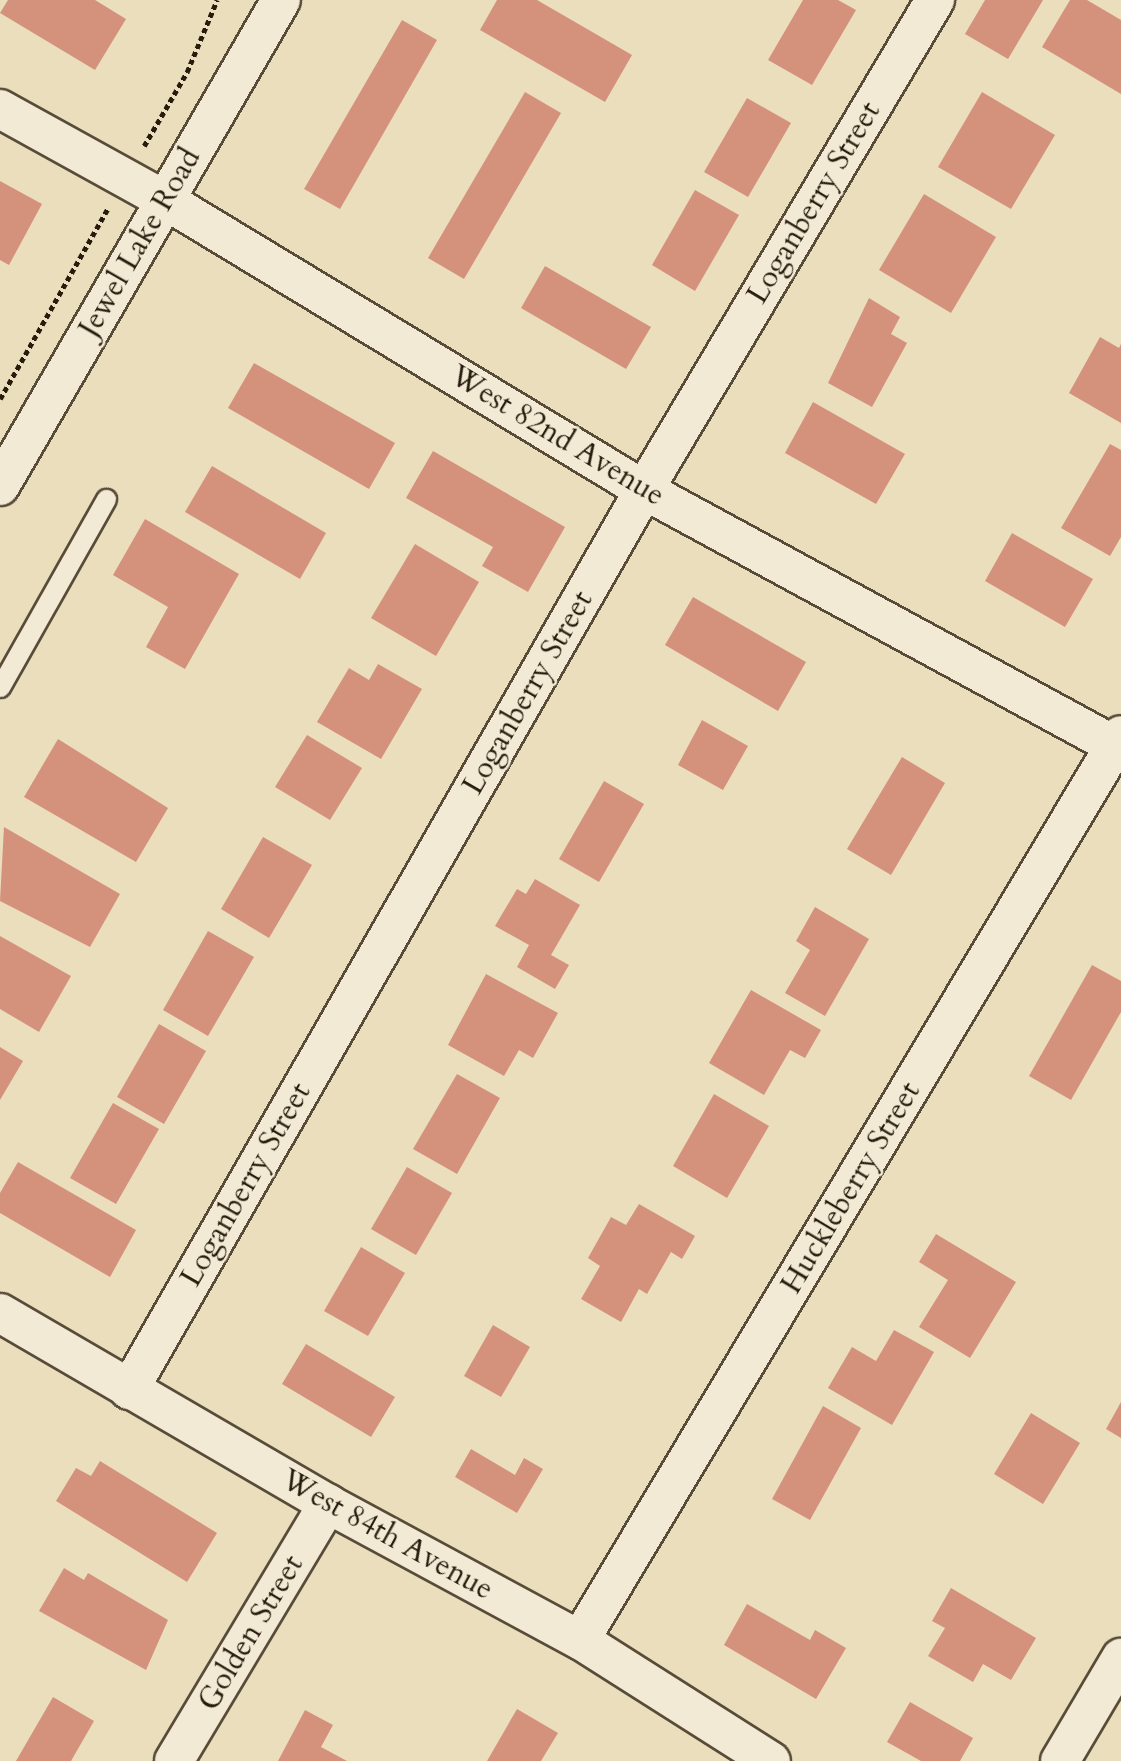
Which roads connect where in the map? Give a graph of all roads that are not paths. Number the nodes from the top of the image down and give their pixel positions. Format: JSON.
{"nodes":[{"id":1,"x":281,"y":0,"type":"edge"},
{"id":2,"x":935,"y":0,"type":"edge"},
{"id":3,"x":0,"y":109,"type":"edge"},
{"id":4,"x":165,"y":200,"type":"junction"},
{"id":5,"x":0,"y":486,"type":"edge"},
{"id":6,"x":644,"y":490,"type":"junction"},
{"id":7,"x":106,"y":499,"type":"dead end"},
{"id":8,"x":6,"y":661,"type":"edge"},
{"id":9,"x":0,"y":687,"type":"edge"},
{"id":10,"x":1119,"y":744,"type":"edge"},
{"id":11,"x":0,"y":1313,"type":"edge"},
{"id":12,"x":129,"y":1390,"type":"junction"},
{"id":13,"x":328,"y":1504,"type":"junction"},
{"id":14,"x":580,"y":1640,"type":"junction"},
{"id":15,"x":1121,"y":1658,"type":"edge"},
{"id":16,"x":174,"y":1761,"type":"edge"},
{"id":17,"x":771,"y":1761,"type":"edge"},
{"id":18,"x":1060,"y":1761,"type":"edge"}],
"edges":[{"from":1,"to":4,"type":"street","name":"Jewel Lake Road"},
{"from":2,"to":6,"type":"street","name":"Loganberry Street"},
{"from":3,"to":4,"type":"street","name":"West 82nd Avenue"},
{"from":4,"to":5,"type":"street","name":"Jewel Lake Road"},
{"from":4,"to":6,"type":"street","name":"West 82nd Avenue"},
{"from":6,"to":10,"type":"street","name":"West 82nd Avenue"},
{"from":6,"to":12,"type":"street","name":"Loganberry Street"},
{"from":7,"to":8,"type":"lane"},
{"from":8,"to":9,"type":"lane"},
{"from":10,"to":14,"type":"street","name":"Huckleberry Street"},
{"from":11,"to":12,"type":"street","name":"West 84th Avenue"},
{"from":12,"to":13,"type":"street","name":"West 84th Avenue"},
{"from":13,"to":14,"type":"street","name":"West 84th Avenue"},
{"from":13,"to":16,"type":"street","name":"Golden Street"},
{"from":14,"to":17,"type":"street","name":"West 84th Avenue"},
{"from":15,"to":18,"type":"street"}]}
